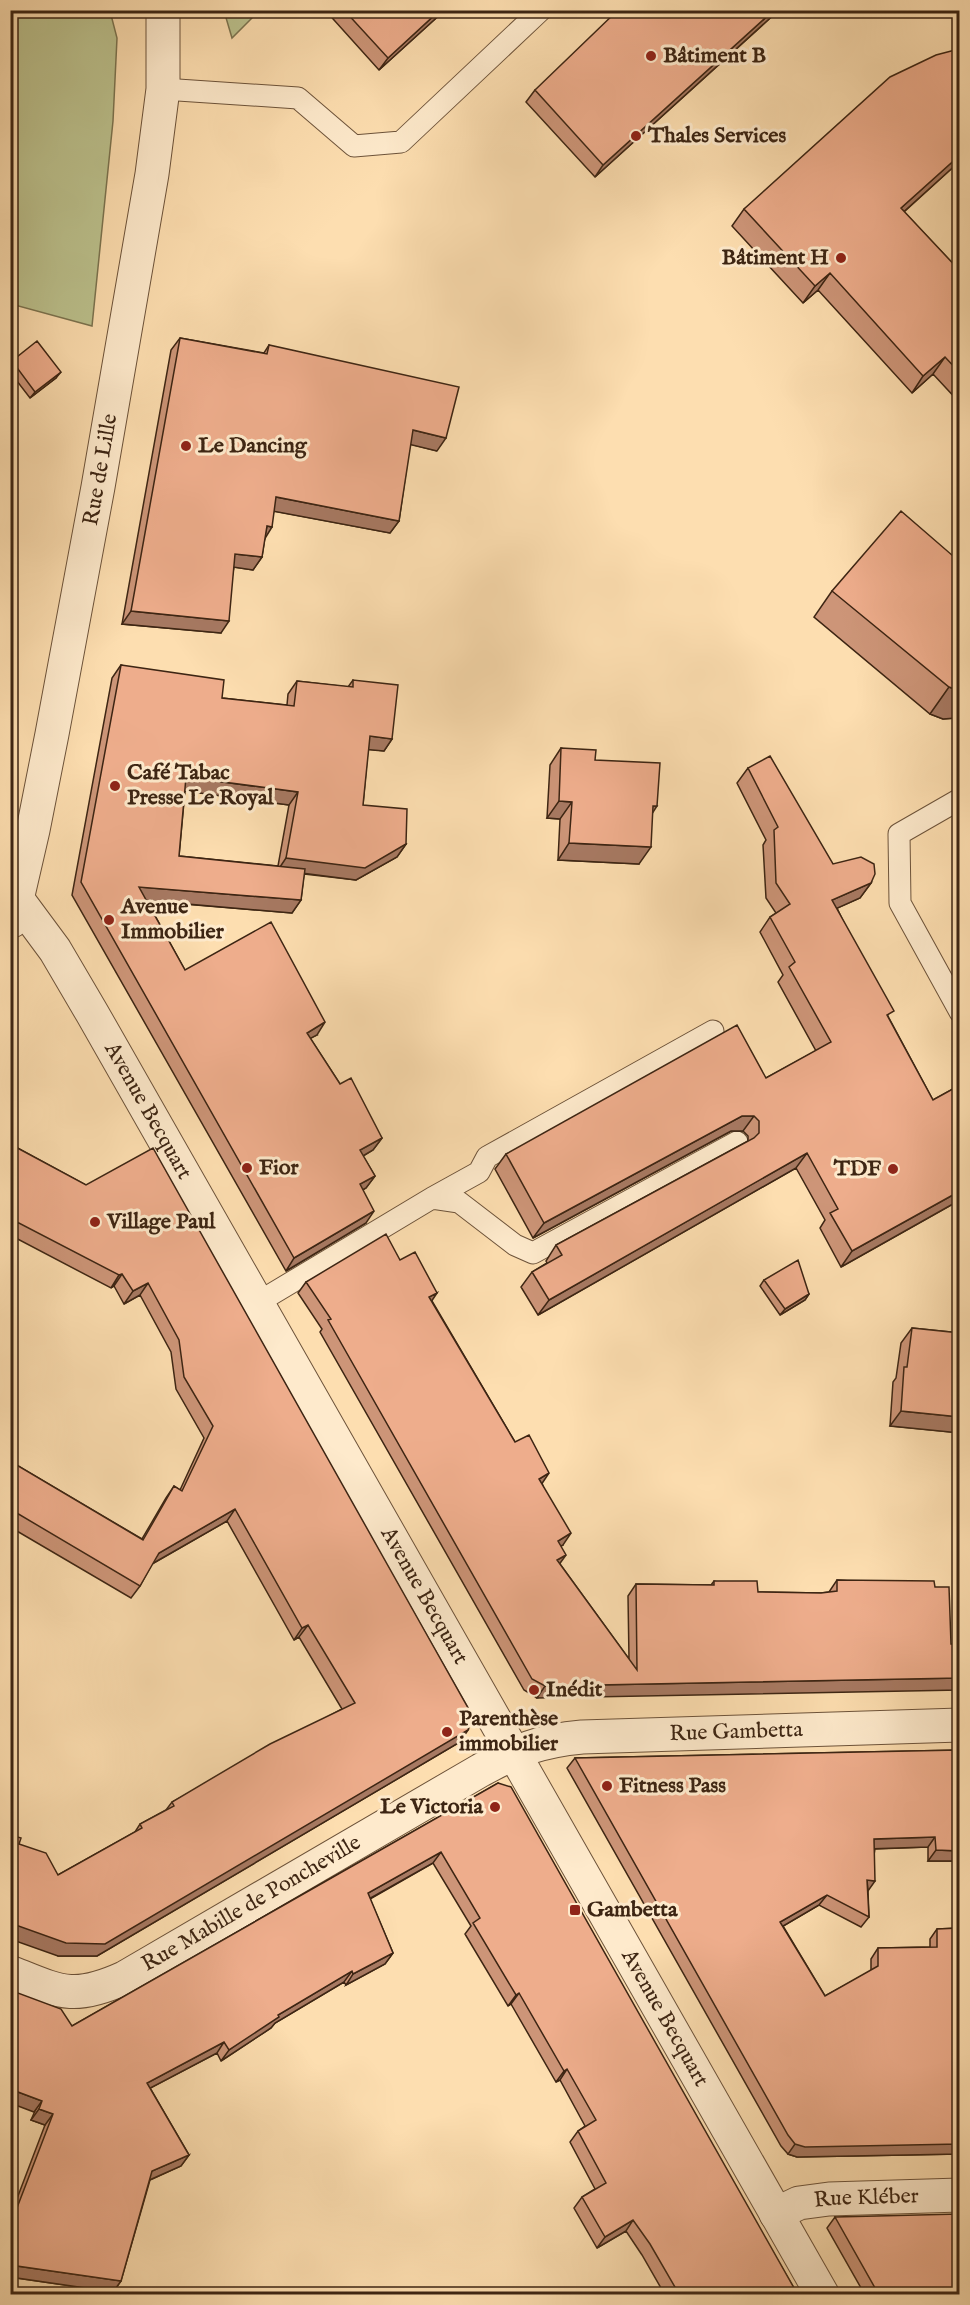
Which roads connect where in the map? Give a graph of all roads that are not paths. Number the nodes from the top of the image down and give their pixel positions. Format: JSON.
{"nodes":[{"id":1,"x":163,"y":10,"type":"edge"},
{"id":2,"x":541,"y":10,"type":"edge"},
{"id":3,"x":163,"y":89,"type":"junction"},
{"id":4,"x":960,"y":799,"type":"edge"},
{"id":5,"x":13,"y":905,"type":"edge"},
{"id":6,"x":960,"y":1012,"type":"edge"},
{"id":7,"x":713,"y":1031,"type":"dead end"},
{"id":8,"x":736,"y":1142,"type":"edge"},
{"id":9,"x":432,"y":1198,"type":"junction"},
{"id":10,"x":257,"y":1303,"type":"junction"},
{"id":11,"x":960,"y":1725,"type":"edge"},
{"id":12,"x":513,"y":1753,"type":"junction"},
{"id":13,"x":10,"y":1972,"type":"edge"},
{"id":14,"x":960,"y":2195,"type":"edge"},
{"id":15,"x":776,"y":2214,"type":"junction"},
{"id":16,"x":822,"y":2295,"type":"edge"}],
"edges":[{"from":1,"to":3,"type":"street","name":"Rue de Lille"},
{"from":2,"to":3,"type":"lane"},
{"from":3,"to":5,"type":"street","name":"Rue de Lille"},
{"from":4,"to":6,"type":"lane"},
{"from":5,"to":10,"type":"street","name":"Avenue Becquart"},
{"from":7,"to":9,"type":"lane"},
{"from":8,"to":9,"type":"lane"},
{"from":9,"to":10,"type":"lane"},
{"from":10,"to":12,"type":"street","name":"Avenue Becquart"},
{"from":11,"to":12,"type":"street","name":"Rue Gambetta"},
{"from":12,"to":13,"type":"street","name":"Rue Mabille de Poncheville"},
{"from":12,"to":15,"type":"street","name":"Avenue Becquart"},
{"from":14,"to":15,"type":"street","name":"Rue Kléber"},
{"from":15,"to":16,"type":"street","name":"Avenue Becquart"}]}
